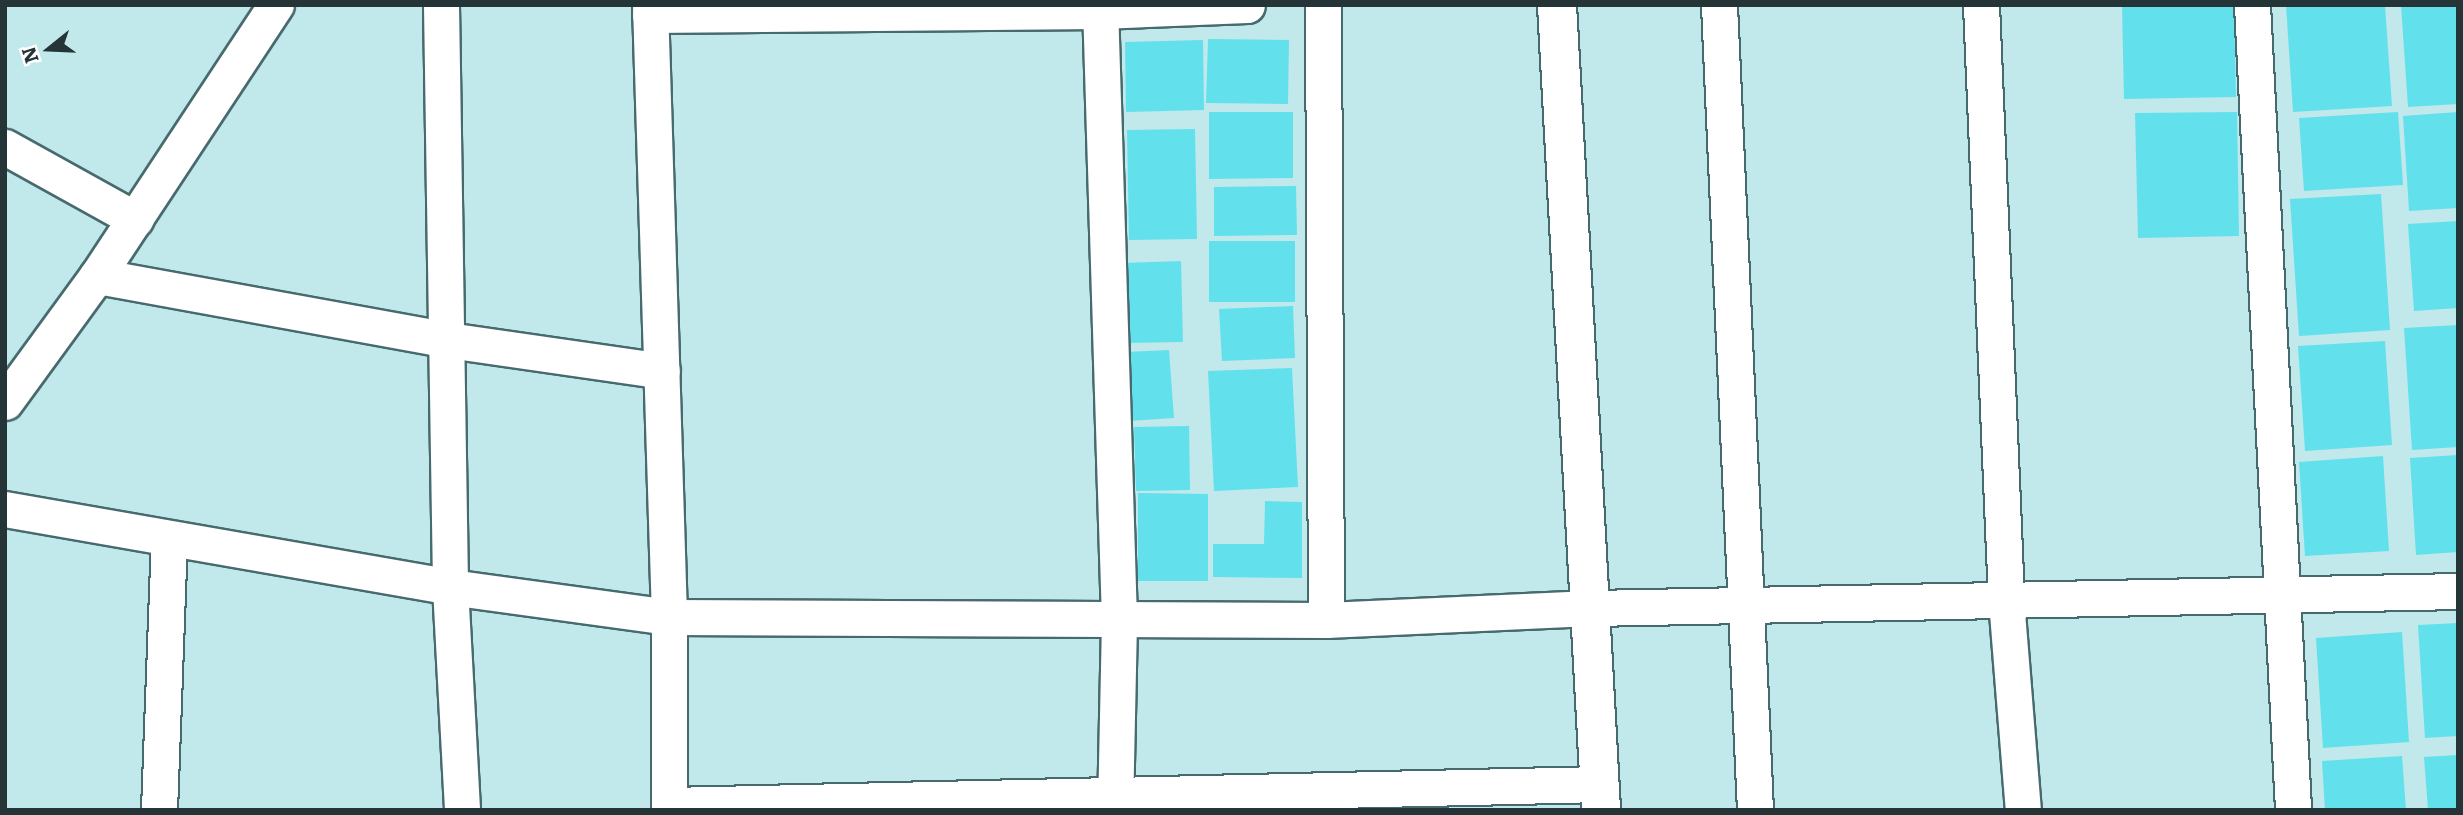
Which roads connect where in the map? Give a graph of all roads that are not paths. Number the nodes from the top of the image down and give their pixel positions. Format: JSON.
{"nodes":[{"id":1,"x":276,"y":5,"type":"edge"},
{"id":2,"x":441,"y":5,"type":"edge"},
{"id":3,"x":1247,"y":5,"type":"edge"},
{"id":4,"x":1323,"y":5,"type":"edge"},
{"id":5,"x":1557,"y":5,"type":"edge"},
{"id":6,"x":1719,"y":5,"type":"edge"},
{"id":7,"x":1981,"y":5,"type":"edge"},
{"id":8,"x":2252,"y":5,"type":"edge"},
{"id":9,"x":1100,"y":8,"type":"edge"},
{"id":10,"x":967,"y":9,"type":"edge"},
{"id":11,"x":650,"y":10,"type":"edge"},
{"id":12,"x":811,"y":10,"type":"edge"},
{"id":13,"x":5,"y":147,"type":"edge"},
{"id":14,"x":135,"y":219,"type":"junction"},
{"id":15,"x":97,"y":276,"type":"junction"},
{"id":16,"x":448,"y":340,"type":"junction"},
{"id":17,"x":662,"y":371,"type":"junction"},
{"id":18,"x":5,"y":402,"type":"edge"},
{"id":19,"x":5,"y":509,"type":"edge"},
{"id":20,"x":169,"y":540,"type":"junction"},
{"id":21,"x":450,"y":587,"type":"junction"},
{"id":22,"x":2458,"y":591,"type":"edge"},
{"id":23,"x":2283,"y":594,"type":"junction"},
{"id":24,"x":2006,"y":600,"type":"junction"},
{"id":25,"x":1746,"y":604,"type":"junction"},
{"id":26,"x":1591,"y":607,"type":"junction"},
{"id":27,"x":669,"y":617,"type":"junction"},
{"id":28,"x":1119,"y":621,"type":"junction"},
{"id":29,"x":1326,"y":621,"type":"junction"},
{"id":30,"x":1601,"y":797,"type":"edge"},
{"id":31,"x":1115,"y":804,"type":"edge"},
{"id":32,"x":669,"y":807,"type":"edge"},
{"id":33,"x":159,"y":810,"type":"edge"},
{"id":34,"x":463,"y":810,"type":"edge"},
{"id":35,"x":1755,"y":810,"type":"edge"},
{"id":36,"x":2023,"y":810,"type":"edge"},
{"id":37,"x":2293,"y":810,"type":"edge"}],
"edges":[{"from":1,"to":14,"type":"street"},
{"from":2,"to":16,"type":"street"},
{"from":3,"to":9,"type":"street"},
{"from":4,"to":29,"type":"street"},
{"from":5,"to":26,"type":"street"},
{"from":6,"to":25,"type":"street"},
{"from":7,"to":24,"type":"street"},
{"from":8,"to":23,"type":"street"},
{"from":9,"to":10,"type":"street"},
{"from":9,"to":28,"type":"street"},
{"from":10,"to":12,"type":"street"},
{"from":11,"to":12,"type":"street"},
{"from":11,"to":17,"type":"street"},
{"from":13,"to":14,"type":"street"},
{"from":14,"to":15,"type":"street"},
{"from":15,"to":16,"type":"street"},
{"from":15,"to":18,"type":"street"},
{"from":16,"to":17,"type":"street"},
{"from":16,"to":21,"type":"street"},
{"from":17,"to":27,"type":"street"},
{"from":19,"to":20,"type":"street"},
{"from":20,"to":21,"type":"street"},
{"from":20,"to":33,"type":"street"},
{"from":21,"to":27,"type":"street"},
{"from":21,"to":34,"type":"street"},
{"from":22,"to":23,"type":"street"},
{"from":23,"to":24,"type":"street"},
{"from":23,"to":37,"type":"street"},
{"from":24,"to":25,"type":"street"},
{"from":24,"to":36,"type":"street"},
{"from":25,"to":26,"type":"street"},
{"from":25,"to":35,"type":"street"},
{"from":26,"to":29,"type":"street"},
{"from":26,"to":30,"type":"street"},
{"from":27,"to":28,"type":"street"},
{"from":27,"to":32,"type":"street"},
{"from":28,"to":29,"type":"street"},
{"from":28,"to":31,"type":"street"},
{"from":30,"to":31,"type":"street"},
{"from":31,"to":32,"type":"street"}]}
